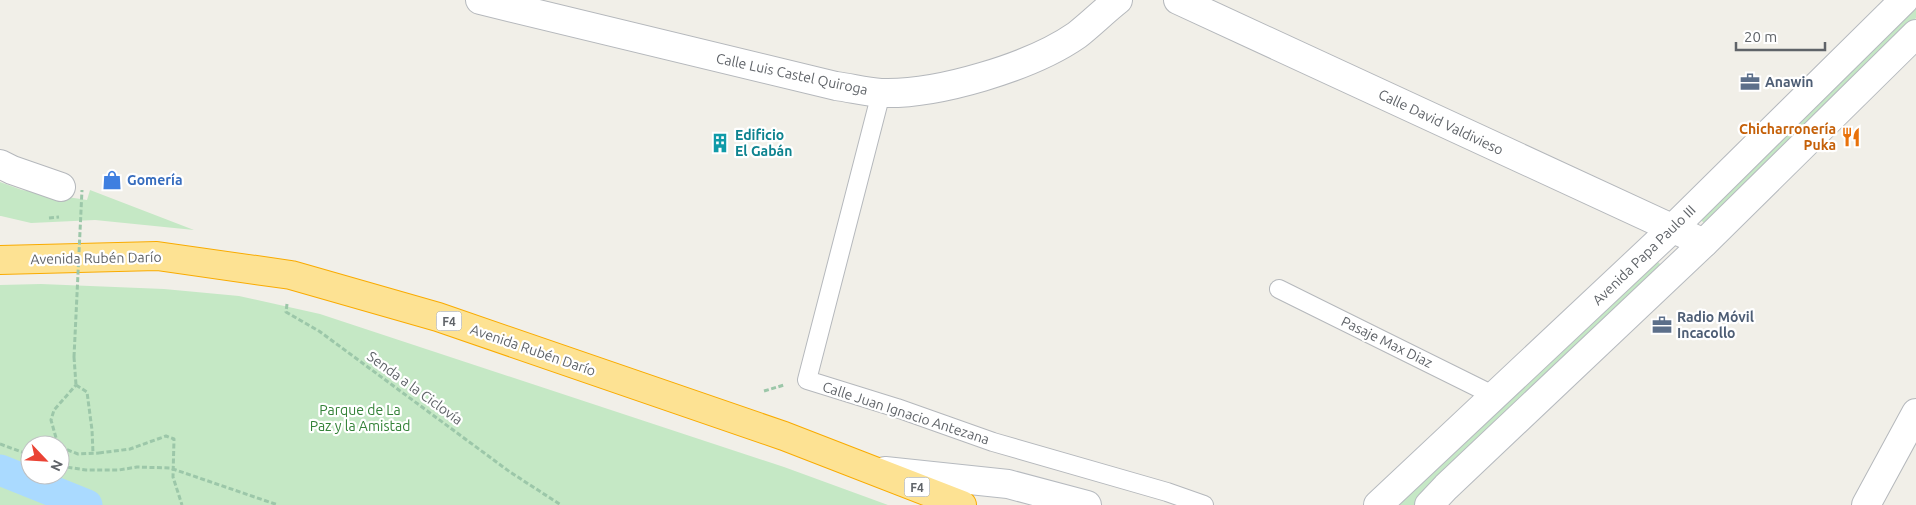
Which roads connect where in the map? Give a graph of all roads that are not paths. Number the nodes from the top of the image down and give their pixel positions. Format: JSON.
{"nodes":[{"id":1,"x":480,"y":0,"type":"edge"},
{"id":2,"x":1118,"y":0,"type":"edge"},
{"id":3,"x":1178,"y":0,"type":"edge"},
{"id":4,"x":1904,"y":0,"type":"edge"},
{"id":5,"x":1916,"y":34,"type":"edge"},
{"id":6,"x":881,"y":93,"type":"junction"},
{"id":7,"x":0,"y":164,"type":"edge"},
{"id":8,"x":71,"y":189,"type":"road end"},
{"id":9,"x":1672,"y":229,"type":"junction"},
{"id":10,"x":1704,"y":243,"type":"junction"},
{"id":11,"x":0,"y":260,"type":"edge"},
{"id":12,"x":1279,"y":289,"type":"dead end"},
{"id":13,"x":1495,"y":396,"type":"junction"},
{"id":14,"x":1916,"y":413,"type":"edge"},
{"id":15,"x":872,"y":469,"type":"junction"},
{"id":16,"x":1377,"y":503,"type":"edge"},
{"id":17,"x":962,"y":505,"type":"edge"},
{"id":18,"x":1087,"y":505,"type":"edge"},
{"id":19,"x":1204,"y":505,"type":"edge"},
{"id":20,"x":1429,"y":505,"type":"edge"},
{"id":21,"x":1866,"y":505,"type":"edge"}],
"edges":[{"from":1,"to":6,"type":"main road","name":"Calle Luis Castel Quiroga"},
{"from":2,"to":6,"type":"main road","name":"Calle Luis Castel Quiroga"},
{"from":3,"to":9,"type":"main road","name":"Calle David Valdivieso"},
{"from":4,"to":9,"type":"main road","name":"Avenida Papa Paulo III"},
{"from":5,"to":10,"type":"main road"},
{"from":6,"to":19,"type":"lane","name":"Calle Juan Ignacio Antezana"},
{"from":7,"to":8,"type":"main road"},
{"from":9,"to":10,"type":"main road","name":"Calle David Valdivieso"},
{"from":9,"to":13,"type":"main road","name":"Avenida Papa Paulo III"},
{"from":10,"to":20,"type":"main road"},
{"from":11,"to":15,"type":"highway","name":"Avenida Rubén Darío","number":"F4"},
{"from":12,"to":13,"type":"lane","name":"Pasaje Max Diaz"},
{"from":13,"to":16,"type":"main road","name":"Avenida Papa Paulo III"},
{"from":14,"to":21,"type":"main road"},
{"from":15,"to":17,"type":"highway","name":"Avenida Rubén Darío","number":"F4"},
{"from":15,"to":18,"type":"main road"}]}
